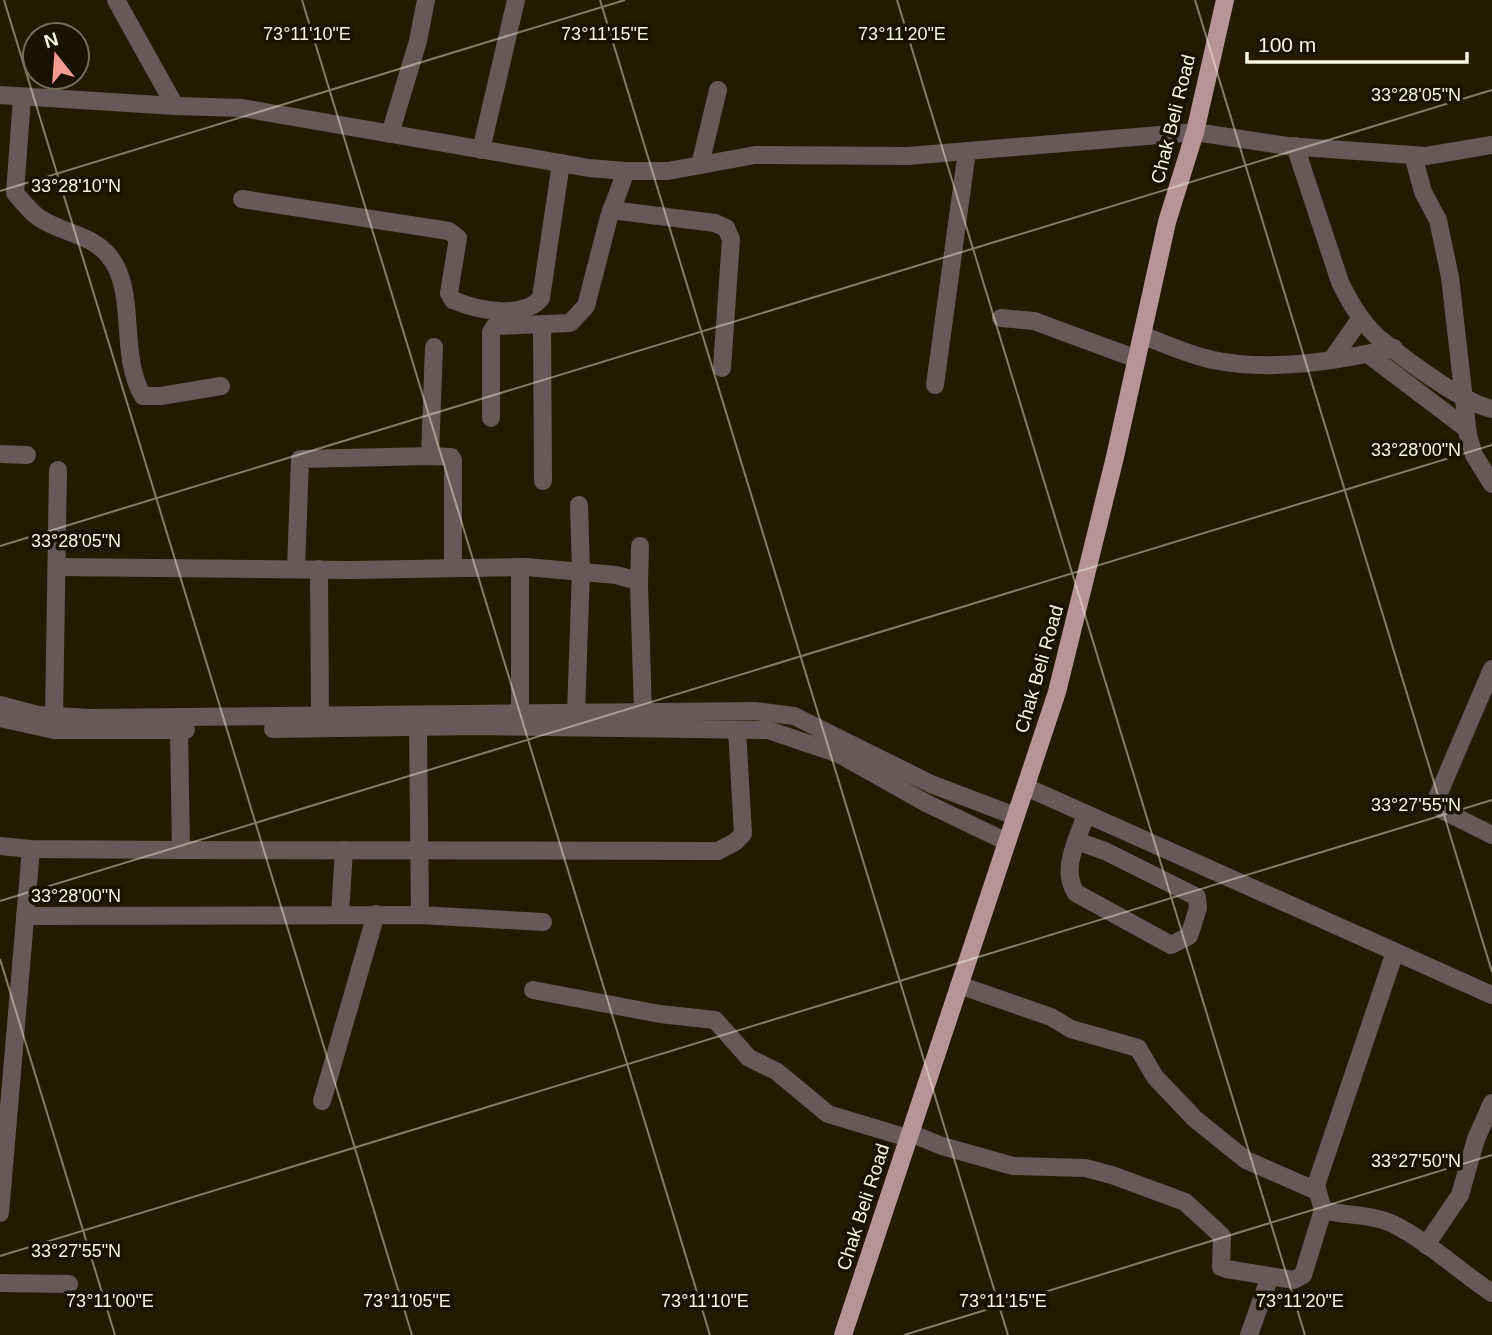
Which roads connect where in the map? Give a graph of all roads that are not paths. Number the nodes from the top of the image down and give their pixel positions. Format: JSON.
{"nodes":[{"id":1,"x":116,"y":0,"type":"edge"},
{"id":2,"x":426,"y":0,"type":"edge"},
{"id":3,"x":516,"y":0,"type":"edge"},
{"id":4,"x":1225,"y":0,"type":"edge"},
{"id":5,"x":718,"y":90,"type":"dead end"},
{"id":6,"x":0,"y":95,"type":"edge"},
{"id":7,"x":22,"y":98,"type":"junction"},
{"id":8,"x":175,"y":106,"type":"junction"},
{"id":9,"x":1195,"y":132,"type":"junction"},
{"id":10,"x":390,"y":134,"type":"junction"},
{"id":11,"x":1492,"y":145,"type":"edge"},
{"id":12,"x":1295,"y":146,"type":"junction"},
{"id":13,"x":481,"y":150,"type":"junction"},
{"id":14,"x":967,"y":151,"type":"junction"},
{"id":15,"x":1413,"y":155,"type":"junction"},
{"id":16,"x":561,"y":163,"type":"junction"},
{"id":17,"x":700,"y":165,"type":"junction"},
{"id":18,"x":626,"y":171,"type":"junction"},
{"id":19,"x":242,"y":199,"type":"dead end"},
{"id":20,"x":611,"y":210,"type":"junction"},
{"id":21,"x":1001,"y":318,"type":"dead end"},
{"id":22,"x":1361,"y":318,"type":"junction"},
{"id":23,"x":542,"y":325,"type":"junction"},
{"id":24,"x":1142,"y":335,"type":"junction"},
{"id":25,"x":434,"y":346,"type":"dead end"},
{"id":26,"x":1394,"y":348,"type":"junction"},
{"id":27,"x":1368,"y":354,"type":"junction"},
{"id":28,"x":1137,"y":359,"type":"junction"},
{"id":29,"x":1332,"y":359,"type":"junction"},
{"id":30,"x":722,"y":368,"type":"dead end"},
{"id":31,"x":1429,"y":373,"type":"junction"},
{"id":32,"x":935,"y":385,"type":"dead end"},
{"id":33,"x":221,"y":386,"type":"dead end"},
{"id":34,"x":1447,"y":386,"type":"junction"},
{"id":35,"x":1417,"y":391,"type":"junction"},
{"id":36,"x":1466,"y":400,"type":"junction"},
{"id":37,"x":1435,"y":405,"type":"junction"},
{"id":38,"x":1492,"y":409,"type":"edge"},
{"id":39,"x":491,"y":418,"type":"dead end"},
{"id":40,"x":1468,"y":429,"type":"junction"},
{"id":41,"x":0,"y":454,"type":"edge"},
{"id":42,"x":27,"y":454,"type":"dead end"},
{"id":43,"x":430,"y":456,"type":"junction"},
{"id":44,"x":58,"y":470,"type":"dead end"},
{"id":45,"x":543,"y":481,"type":"dead end"},
{"id":46,"x":1492,"y":484,"type":"edge"},
{"id":47,"x":579,"y":505,"type":"dead end"},
{"id":48,"x":640,"y":546,"type":"dead end"},
{"id":49,"x":57,"y":567,"type":"junction"},
{"id":50,"x":520,"y":567,"type":"junction"},
{"id":51,"x":453,"y":568,"type":"junction"},
{"id":52,"x":296,"y":569,"type":"junction"},
{"id":53,"x":319,"y":569,"type":"junction"},
{"id":54,"x":580,"y":571,"type":"junction"},
{"id":55,"x":639,"y":586,"type":"junction"},
{"id":56,"x":1492,"y":669,"type":"edge"},
{"id":57,"x":0,"y":705,"type":"edge"},
{"id":58,"x":643,"y":712,"type":"junction"},
{"id":59,"x":520,"y":713,"type":"junction"},
{"id":60,"x":576,"y":713,"type":"junction"},
{"id":61,"x":320,"y":715,"type":"junction"},
{"id":62,"x":54,"y":717,"type":"junction"},
{"id":63,"x":0,"y":718,"type":"edge"},
{"id":64,"x":365,"y":721,"type":"junction"},
{"id":65,"x":418,"y":727,"type":"junction"},
{"id":66,"x":179,"y":730,"type":"junction"},
{"id":67,"x":737,"y":730,"type":"junction"},
{"id":68,"x":1026,"y":787,"type":"junction"},
{"id":69,"x":1086,"y":814,"type":"junction"},
{"id":70,"x":1016,"y":817,"type":"junction"},
{"id":71,"x":1492,"y":835,"type":"edge"},
{"id":72,"x":1077,"y":841,"type":"junction"},
{"id":73,"x":1007,"y":842,"type":"junction"},
{"id":74,"x":0,"y":846,"type":"edge"},
{"id":75,"x":31,"y":849,"type":"junction"},
{"id":76,"x":420,"y":849,"type":"junction"},
{"id":77,"x":181,"y":850,"type":"junction"},
{"id":78,"x":344,"y":850,"type":"junction"},
{"id":79,"x":340,"y":914,"type":"junction"},
{"id":80,"x":376,"y":914,"type":"junction"},
{"id":81,"x":420,"y":915,"type":"junction"},
{"id":82,"x":25,"y":916,"type":"junction"},
{"id":83,"x":543,"y":922,"type":"dead end"},
{"id":84,"x":1395,"y":952,"type":"junction"},
{"id":85,"x":959,"y":985,"type":"junction"},
{"id":86,"x":533,"y":990,"type":"dead end"},
{"id":87,"x":1492,"y":995,"type":"edge"},
{"id":88,"x":7,"y":1062,"type":"edge"},
{"id":89,"x":322,"y":1101,"type":"dead end"},
{"id":90,"x":1492,"y":1103,"type":"edge"},
{"id":91,"x":909,"y":1136,"type":"junction"},
{"id":92,"x":1317,"y":1191,"type":"junction"},
{"id":93,"x":1324,"y":1210,"type":"junction"},
{"id":94,"x":0,"y":1213,"type":"edge"},
{"id":95,"x":1426,"y":1245,"type":"junction"},
{"id":96,"x":1269,"y":1276,"type":"junction"},
{"id":97,"x":0,"y":1283,"type":"edge"},
{"id":98,"x":69,"y":1284,"type":"dead end"},
{"id":99,"x":1492,"y":1293,"type":"edge"},
{"id":100,"x":846,"y":1334,"type":"edge"},
{"id":101,"x":1249,"y":1335,"type":"edge"}],
"edges":[{"from":1,"to":8,"type":"street"},
{"from":2,"to":10,"type":"street"},
{"from":3,"to":13,"type":"street"},
{"from":4,"to":9,"type":"main road","name":"Chak Beli Road"},
{"from":5,"to":17,"type":"street"},
{"from":6,"to":7,"type":"street"},
{"from":7,"to":8,"type":"street"},
{"from":7,"to":33,"type":"street"},
{"from":8,"to":10,"type":"street"},
{"from":9,"to":12,"type":"street"},
{"from":9,"to":14,"type":"street"},
{"from":9,"to":24,"type":"main road","name":"Chak Beli Road"},
{"from":10,"to":13,"type":"street"},
{"from":11,"to":15,"type":"street"},
{"from":12,"to":15,"type":"street"},
{"from":12,"to":22,"type":"street"},
{"from":13,"to":16,"type":"street"},
{"from":14,"to":17,"type":"street"},
{"from":14,"to":32,"type":"street"},
{"from":15,"to":36,"type":"street"},
{"from":16,"to":18,"type":"street"},
{"from":16,"to":19,"type":"street"},
{"from":17,"to":18,"type":"street"},
{"from":18,"to":20,"type":"street"},
{"from":20,"to":23,"type":"street"},
{"from":20,"to":30,"type":"street"},
{"from":21,"to":28,"type":"street"},
{"from":22,"to":26,"type":"street"},
{"from":22,"to":29,"type":"street"},
{"from":23,"to":39,"type":"street"},
{"from":23,"to":45,"type":"street"},
{"from":24,"to":28,"type":"main road","name":"Chak Beli Road"},
{"from":24,"to":29,"type":"street"},
{"from":25,"to":43,"type":"street"},
{"from":26,"to":27,"type":"street"},
{"from":26,"to":31,"type":"street"},
{"from":27,"to":29,"type":"street"},
{"from":27,"to":35,"type":"street"},
{"from":28,"to":68,"type":"main road","name":"Chak Beli Road"},
{"from":31,"to":34,"type":"street"},
{"from":31,"to":35,"type":"street"},
{"from":34,"to":36,"type":"street"},
{"from":34,"to":37,"type":"street"},
{"from":35,"to":37,"type":"street"},
{"from":36,"to":38,"type":"street"},
{"from":36,"to":40,"type":"street"},
{"from":37,"to":40,"type":"street"},
{"from":40,"to":46,"type":"street"},
{"from":41,"to":42,"type":"street"},
{"from":43,"to":51,"type":"street"},
{"from":43,"to":52,"type":"street"},
{"from":44,"to":49,"type":"street"},
{"from":47,"to":54,"type":"street"},
{"from":48,"to":55,"type":"street"},
{"from":49,"to":52,"type":"street"},
{"from":49,"to":62,"type":"street"},
{"from":50,"to":51,"type":"street"},
{"from":50,"to":54,"type":"street"},
{"from":50,"to":59,"type":"street"},
{"from":51,"to":53,"type":"street"},
{"from":52,"to":53,"type":"street"},
{"from":53,"to":61,"type":"street"},
{"from":54,"to":55,"type":"street"},
{"from":54,"to":60,"type":"street"},
{"from":55,"to":58,"type":"street"},
{"from":56,"to":71,"type":"street"},
{"from":57,"to":62,"type":"street"},
{"from":58,"to":60,"type":"street"},
{"from":58,"to":70,"type":"street"},
{"from":59,"to":60,"type":"street"},
{"from":59,"to":64,"type":"street"},
{"from":61,"to":62,"type":"street"},
{"from":61,"to":64,"type":"street"},
{"from":63,"to":66,"type":"street"},
{"from":64,"to":65,"type":"street"},
{"from":64,"to":66,"type":"street"},
{"from":65,"to":67,"type":"street"},
{"from":65,"to":76,"type":"street"},
{"from":66,"to":77,"type":"street"},
{"from":67,"to":73,"type":"street"},
{"from":67,"to":76,"type":"street"},
{"from":68,"to":69,"type":"street"},
{"from":68,"to":70,"type":"main road","name":"Chak Beli Road"},
{"from":69,"to":72,"type":"street"},
{"from":69,"to":84,"type":"street"},
{"from":70,"to":73,"type":"main road","name":"Chak Beli Road"},
{"from":72,"to":72,"type":"street"},
{"from":73,"to":85,"type":"main road","name":"Chak Beli Road"},
{"from":74,"to":75,"type":"street"},
{"from":75,"to":77,"type":"street"},
{"from":75,"to":82,"type":"street"},
{"from":76,"to":78,"type":"street"},
{"from":76,"to":81,"type":"street"},
{"from":77,"to":78,"type":"street"},
{"from":78,"to":79,"type":"street"},
{"from":79,"to":80,"type":"street"},
{"from":79,"to":82,"type":"street"},
{"from":80,"to":81,"type":"street"},
{"from":80,"to":89,"type":"street"},
{"from":81,"to":83,"type":"street"},
{"from":82,"to":88,"type":"street"},
{"from":84,"to":87,"type":"street"},
{"from":84,"to":92,"type":"street"},
{"from":85,"to":91,"type":"main road","name":"Chak Beli Road"},
{"from":85,"to":92,"type":"street"},
{"from":86,"to":91,"type":"street"},
{"from":88,"to":94,"type":"street"},
{"from":90,"to":95,"type":"street"},
{"from":91,"to":96,"type":"street"},
{"from":91,"to":100,"type":"main road","name":"Chak Beli Road"},
{"from":92,"to":93,"type":"street"},
{"from":93,"to":95,"type":"street"},
{"from":93,"to":96,"type":"street"},
{"from":95,"to":99,"type":"street"},
{"from":96,"to":101,"type":"street"},
{"from":97,"to":98,"type":"street"}]}
